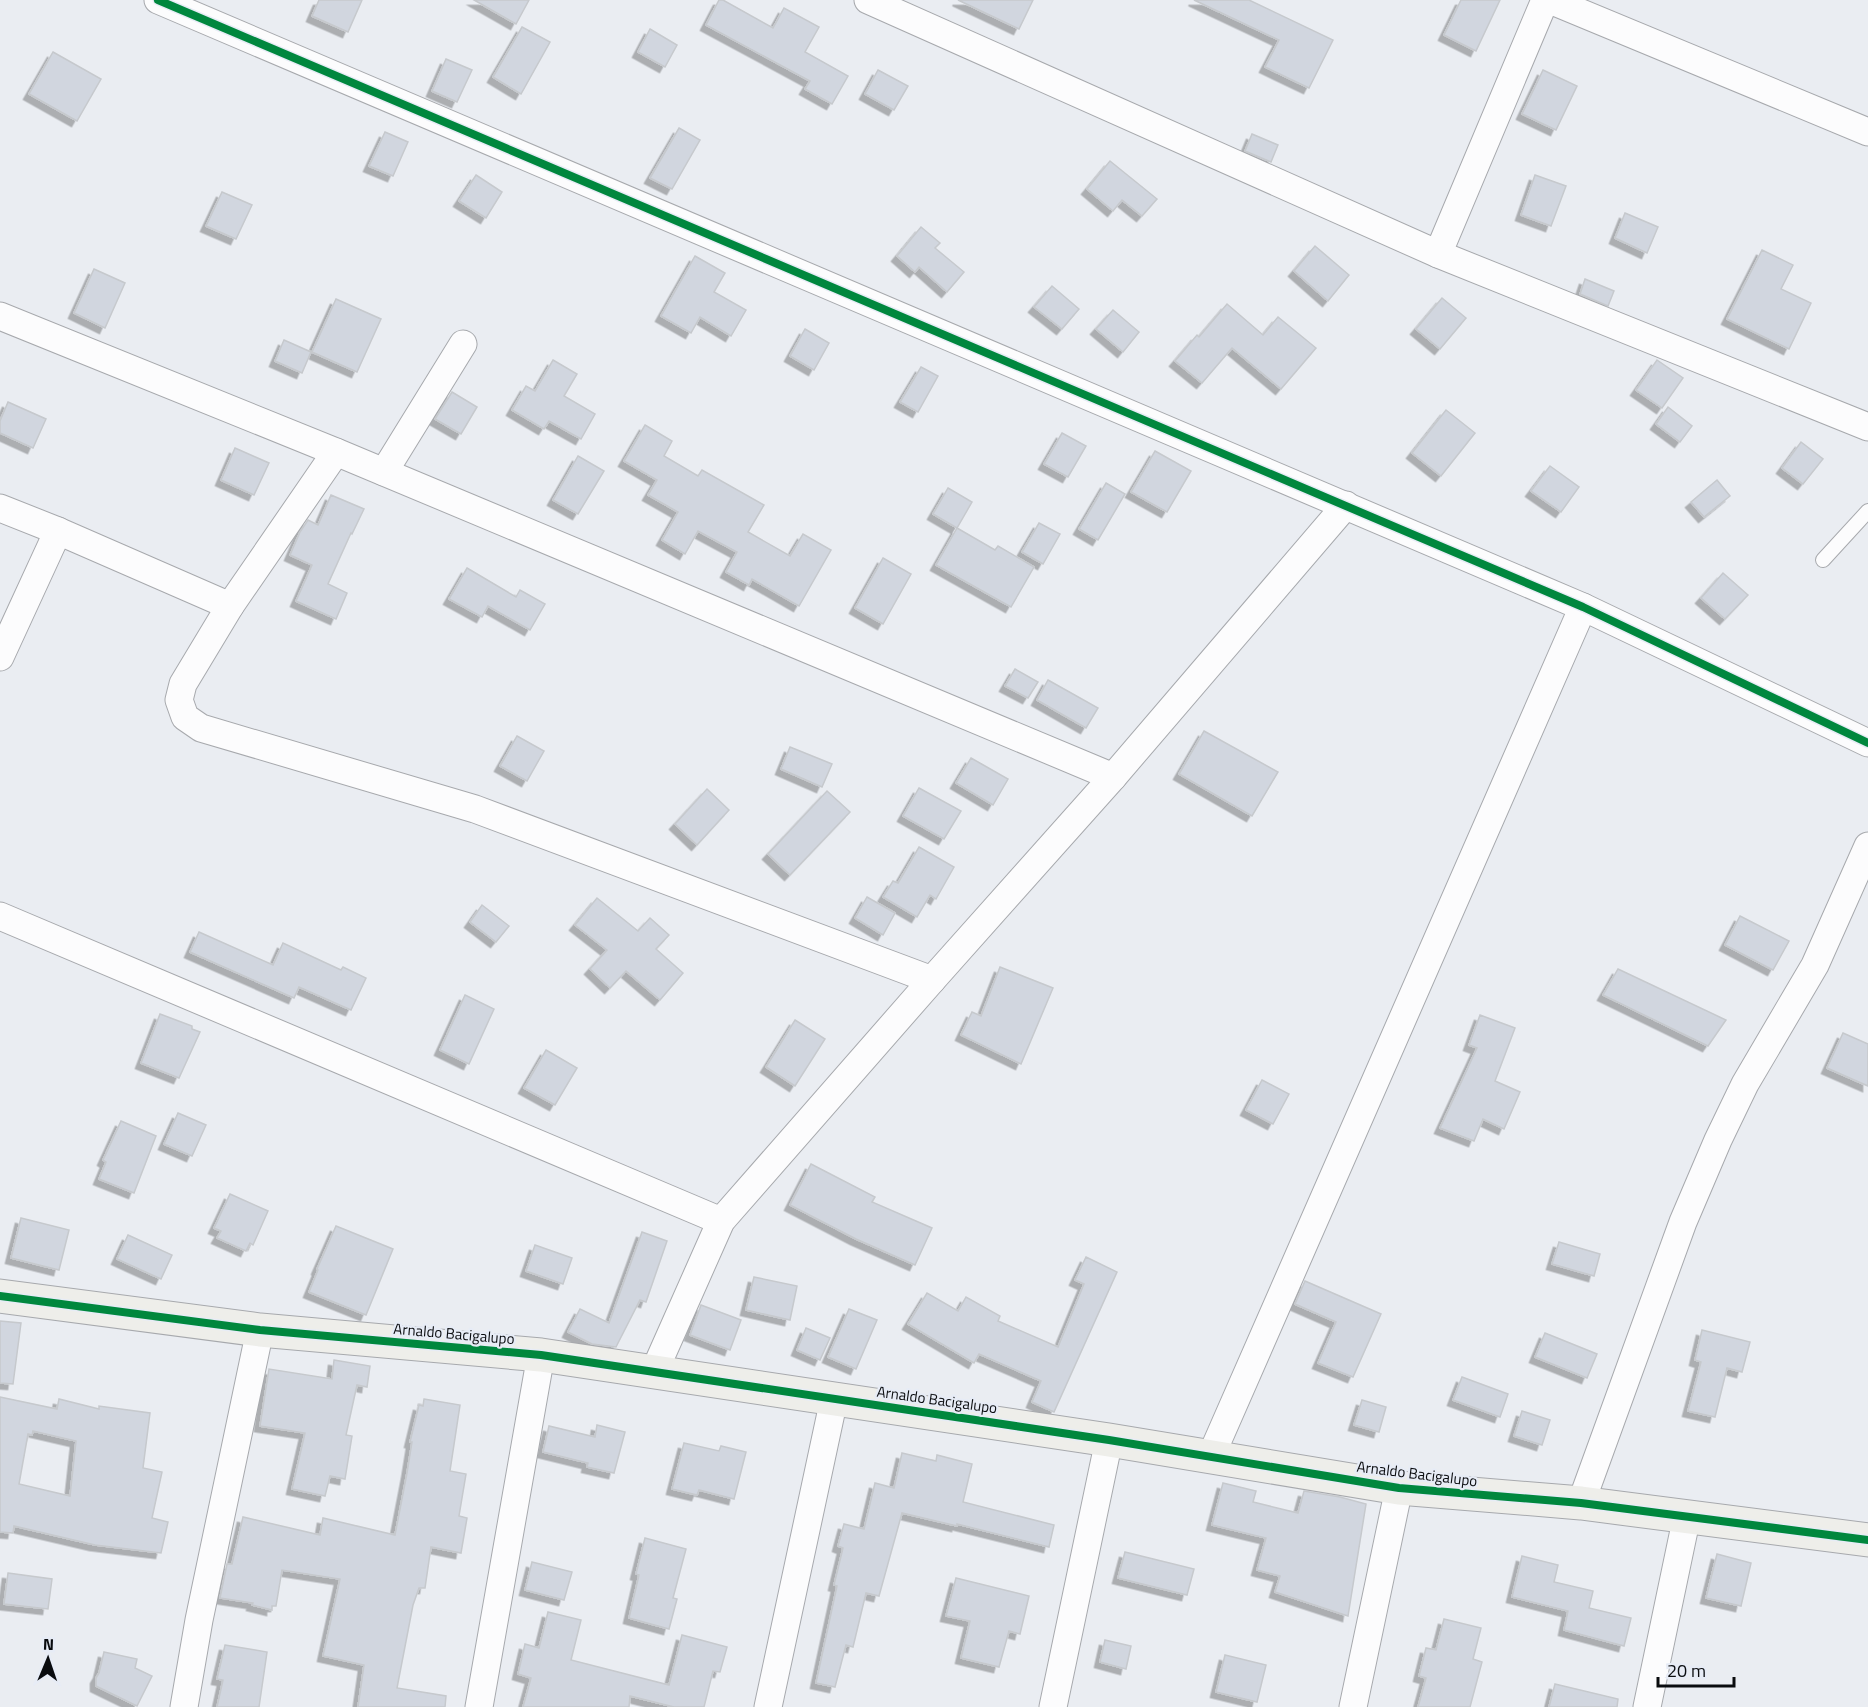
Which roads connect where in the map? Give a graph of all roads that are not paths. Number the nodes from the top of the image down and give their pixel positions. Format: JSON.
{"nodes":[{"id":1,"x":158,"y":0,"type":"edge"},
{"id":2,"x":868,"y":0,"type":"edge"},
{"id":3,"x":1545,"y":0,"type":"edge"},
{"id":4,"x":1550,"y":0,"type":"edge"},
{"id":5,"x":1868,"y":132,"type":"edge"},
{"id":6,"x":1438,"y":254,"type":"junction"},
{"id":7,"x":0,"y":316,"type":"edge"},
{"id":8,"x":463,"y":344,"type":"dead end"},
{"id":9,"x":1868,"y":427,"type":"edge"},
{"id":10,"x":336,"y":452,"type":"junction"},
{"id":11,"x":384,"y":472,"type":"junction"},
{"id":12,"x":1346,"y":505,"type":"junction"},
{"id":13,"x":0,"y":508,"type":"edge"},
{"id":14,"x":1868,"y":511,"type":"edge"},
{"id":15,"x":58,"y":531,"type":"junction"},
{"id":16,"x":1823,"y":560,"type":"dead end"},
{"id":17,"x":230,"y":606,"type":"junction"},
{"id":18,"x":1582,"y":607,"type":"junction"},
{"id":19,"x":0,"y":657,"type":"edge"},
{"id":20,"x":1868,"y":743,"type":"edge"},
{"id":21,"x":1113,"y":777,"type":"junction"},
{"id":22,"x":1868,"y":846,"type":"edge"},
{"id":23,"x":0,"y":916,"type":"edge"},
{"id":24,"x":932,"y":980,"type":"junction"},
{"id":25,"x":721,"y":1221,"type":"junction"},
{"id":26,"x":0,"y":1296,"type":"edge"},
{"id":27,"x":260,"y":1330,"type":"junction"},
{"id":28,"x":540,"y":1355,"type":"junction"},
{"id":29,"x":654,"y":1372,"type":"junction"},
{"id":30,"x":834,"y":1399,"type":"junction"},
{"id":31,"x":1109,"y":1440,"type":"junction"},
{"id":32,"x":1210,"y":1456,"type":"junction"},
{"id":33,"x":1399,"y":1488,"type":"junction"},
{"id":34,"x":1581,"y":1503,"type":"junction"},
{"id":35,"x":1687,"y":1516,"type":"junction"},
{"id":36,"x":1868,"y":1540,"type":"edge"},
{"id":37,"x":184,"y":1707,"type":"edge"},
{"id":38,"x":479,"y":1707,"type":"edge"},
{"id":39,"x":768,"y":1707,"type":"edge"},
{"id":40,"x":1053,"y":1707,"type":"edge"},
{"id":41,"x":1353,"y":1707,"type":"edge"},
{"id":42,"x":1647,"y":1707,"type":"edge"}],
"edges":[{"from":1,"to":12,"type":"street"},
{"from":2,"to":6,"type":"street"},
{"from":3,"to":6,"type":"street"},
{"from":4,"to":5,"type":"street"},
{"from":6,"to":9,"type":"street"},
{"from":7,"to":10,"type":"street"},
{"from":8,"to":11,"type":"street"},
{"from":10,"to":11,"type":"street"},
{"from":10,"to":17,"type":"street"},
{"from":11,"to":21,"type":"street"},
{"from":12,"to":18,"type":"street"},
{"from":12,"to":21,"type":"street"},
{"from":13,"to":15,"type":"street"},
{"from":14,"to":16,"type":"lane"},
{"from":15,"to":17,"type":"street"},
{"from":15,"to":19,"type":"street"},
{"from":17,"to":24,"type":"street"},
{"from":18,"to":20,"type":"street"},
{"from":18,"to":32,"type":"street"},
{"from":21,"to":24,"type":"street"},
{"from":22,"to":34,"type":"street"},
{"from":23,"to":25,"type":"street"},
{"from":24,"to":25,"type":"street"},
{"from":25,"to":29,"type":"street"},
{"from":26,"to":27,"type":"street","name":"Arnaldo Bacigalupo"},
{"from":27,"to":28,"type":"street","name":"Arnaldo Bacigalupo"},
{"from":27,"to":37,"type":"street"},
{"from":28,"to":29,"type":"street","name":"Arnaldo Bacigalupo"},
{"from":28,"to":38,"type":"street"},
{"from":29,"to":30,"type":"street","name":"Arnaldo Bacigalupo"},
{"from":30,"to":31,"type":"street","name":"Arnaldo Bacigalupo"},
{"from":30,"to":39,"type":"street"},
{"from":31,"to":32,"type":"street","name":"Arnaldo Bacigalupo"},
{"from":31,"to":40,"type":"street"},
{"from":32,"to":33,"type":"street","name":"Arnaldo Bacigalupo"},
{"from":33,"to":34,"type":"street","name":"Arnaldo Bacigalupo"},
{"from":33,"to":41,"type":"street"},
{"from":34,"to":35,"type":"street","name":"Arnaldo Bacigalupo"},
{"from":35,"to":36,"type":"street","name":"Arnaldo Bacigalupo"},
{"from":35,"to":42,"type":"street"}]}
